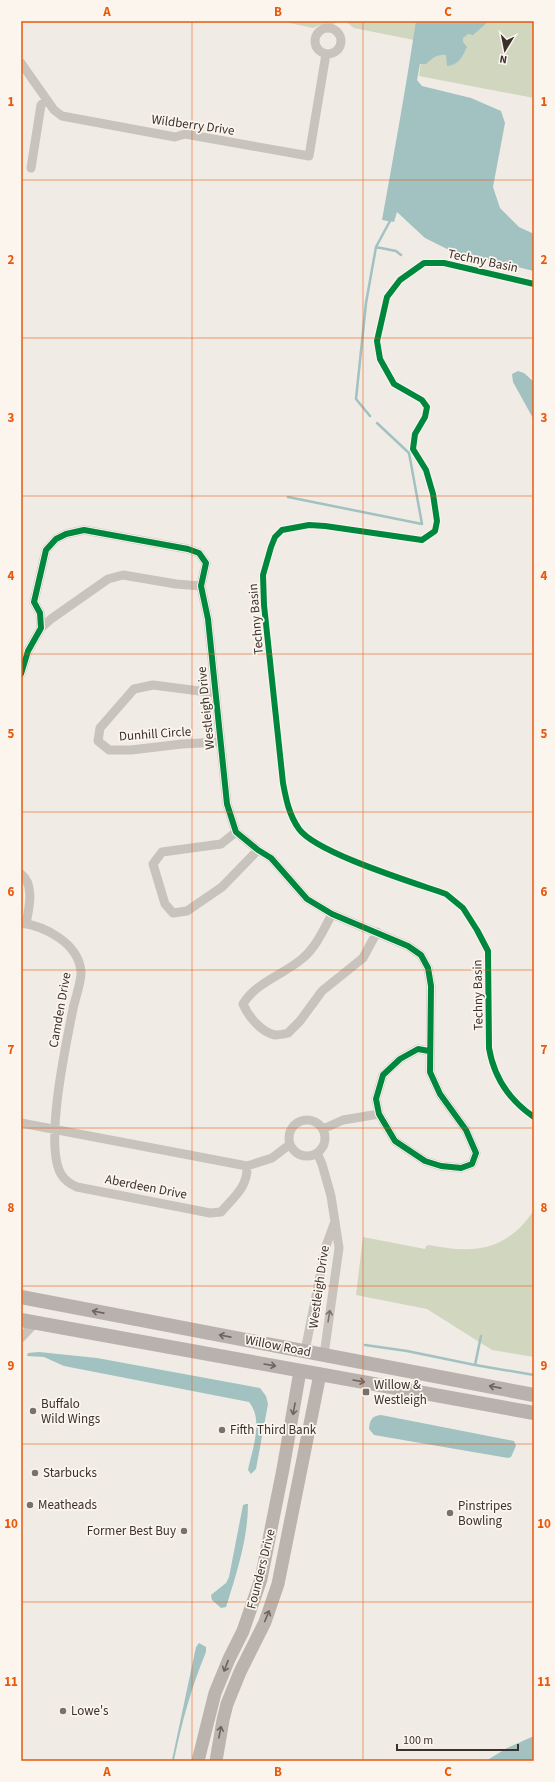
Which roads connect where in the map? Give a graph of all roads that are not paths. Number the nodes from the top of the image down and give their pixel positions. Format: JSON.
{"nodes":[{"id":1,"x":326,"y":54,"type":"dead end"},
{"id":2,"x":21,"y":63,"type":"edge"},
{"id":3,"x":47,"y":100,"type":"junction"},
{"id":4,"x":31,"y":168,"type":"dead end"},
{"id":5,"x":201,"y":586,"type":"junction"},
{"id":6,"x":41,"y":628,"type":"junction"},
{"id":7,"x":21,"y":674,"type":"edge"},
{"id":8,"x":215,"y":693,"type":"junction"},
{"id":9,"x":220,"y":742,"type":"junction"},
{"id":10,"x":236,"y":832,"type":"junction"},
{"id":11,"x":258,"y":850,"type":"junction"},
{"id":12,"x":21,"y":874,"type":"edge"},
{"id":13,"x":332,"y":914,"type":"junction"},
{"id":14,"x":24,"y":923,"type":"edge"},
{"id":15,"x":377,"y":932,"type":"junction"},
{"id":16,"x":429,"y":1051,"type":"junction"},
{"id":17,"x":379,"y":1114,"type":"junction"},
{"id":18,"x":21,"y":1123,"type":"edge"},
{"id":19,"x":54,"y":1129,"type":"junction"},
{"id":20,"x":323,"y":1129,"type":"junction"},
{"id":21,"x":289,"y":1145,"type":"junction"},
{"id":22,"x":317,"y":1153,"type":"junction"},
{"id":23,"x":246,"y":1166,"type":"junction"},
{"id":24,"x":334,"y":1224,"type":"junction"},
{"id":25,"x":21,"y":1298,"type":"edge"},
{"id":26,"x":21,"y":1320,"type":"edge"},
{"id":27,"x":35,"y":1323,"type":"junction"},
{"id":28,"x":21,"y":1338,"type":"edge"},
{"id":29,"x":305,"y":1351,"type":"junction"},
{"id":30,"x":324,"y":1355,"type":"junction"},
{"id":31,"x":300,"y":1371,"type":"junction"},
{"id":32,"x":320,"y":1374,"type":"junction"},
{"id":33,"x":534,"y":1395,"type":"edge"},
{"id":34,"x":534,"y":1413,"type":"edge"},
{"id":35,"x":198,"y":1761,"type":"edge"},
{"id":36,"x":216,"y":1761,"type":"edge"}],
"edges":[{"from":1,"to":3,"type":"street","name":"Wildberry Drive"},
{"from":2,"to":3,"type":"street","name":"Wildberry Drive"},
{"from":3,"to":4,"type":"street"},
{"from":5,"to":6,"type":"street"},
{"from":5,"to":6,"type":"street","name":"Westleigh Drive"},
{"from":5,"to":8,"type":"street","name":"Westleigh Drive"},
{"from":6,"to":7,"type":"street"},
{"from":8,"to":9,"type":"street","name":"Westleigh Drive"},
{"from":8,"to":9,"type":"street","name":"Dunhill Circle"},
{"from":9,"to":10,"type":"street","name":"Westleigh Drive"},
{"from":10,"to":11,"type":"street"},
{"from":10,"to":11,"type":"street"},
{"from":11,"to":13,"type":"street"},
{"from":12,"to":14,"type":"street","name":"Camden Drive"},
{"from":13,"to":15,"type":"street"},
{"from":13,"to":15,"type":"street"},
{"from":14,"to":19,"type":"street","name":"Camden Drive"},
{"from":15,"to":16,"type":"street"},
{"from":16,"to":17,"type":"street"},
{"from":16,"to":17,"type":"street"},
{"from":17,"to":20,"type":"street"},
{"from":18,"to":19,"type":"street"},
{"from":19,"to":23,"type":"street"},
{"from":19,"to":23,"type":"street","name":"Aberdeen Drive"},
{"from":20,"to":21,"type":"street"},
{"from":20,"to":22,"type":"street"},
{"from":21,"to":22,"type":"street"},
{"from":21,"to":23,"type":"street"},
{"from":22,"to":24,"type":"street","name":"Westleigh Drive"},
{"from":24,"to":29,"type":"street","name":"Westleigh Drive"},
{"from":30,"to":24,"type":"street","name":"Westleigh Drive","one_way":true},
{"from":29,"to":25,"type":"main road","name":"Willow Road","one_way":true},
{"from":26,"to":27,"type":"main road","name":"Willow Road"},
{"from":27,"to":28,"type":"street"},
{"from":27,"to":31,"type":"main road","name":"Willow Road","one_way":true},
{"from":29,"to":30,"type":"main road","name":"Willow Road"},
{"from":29,"to":31,"type":"main road"},
{"from":30,"to":32,"type":"main road"},
{"from":33,"to":30,"type":"main road","name":"Willow Road","one_way":true},
{"from":31,"to":32,"type":"main road","name":"Willow Road"},
{"from":31,"to":35,"type":"main road","name":"Founders Drive","one_way":true},
{"from":32,"to":34,"type":"main road","name":"Willow Road","one_way":true},
{"from":36,"to":32,"type":"main road","name":"Founders Drive","one_way":true}]}
